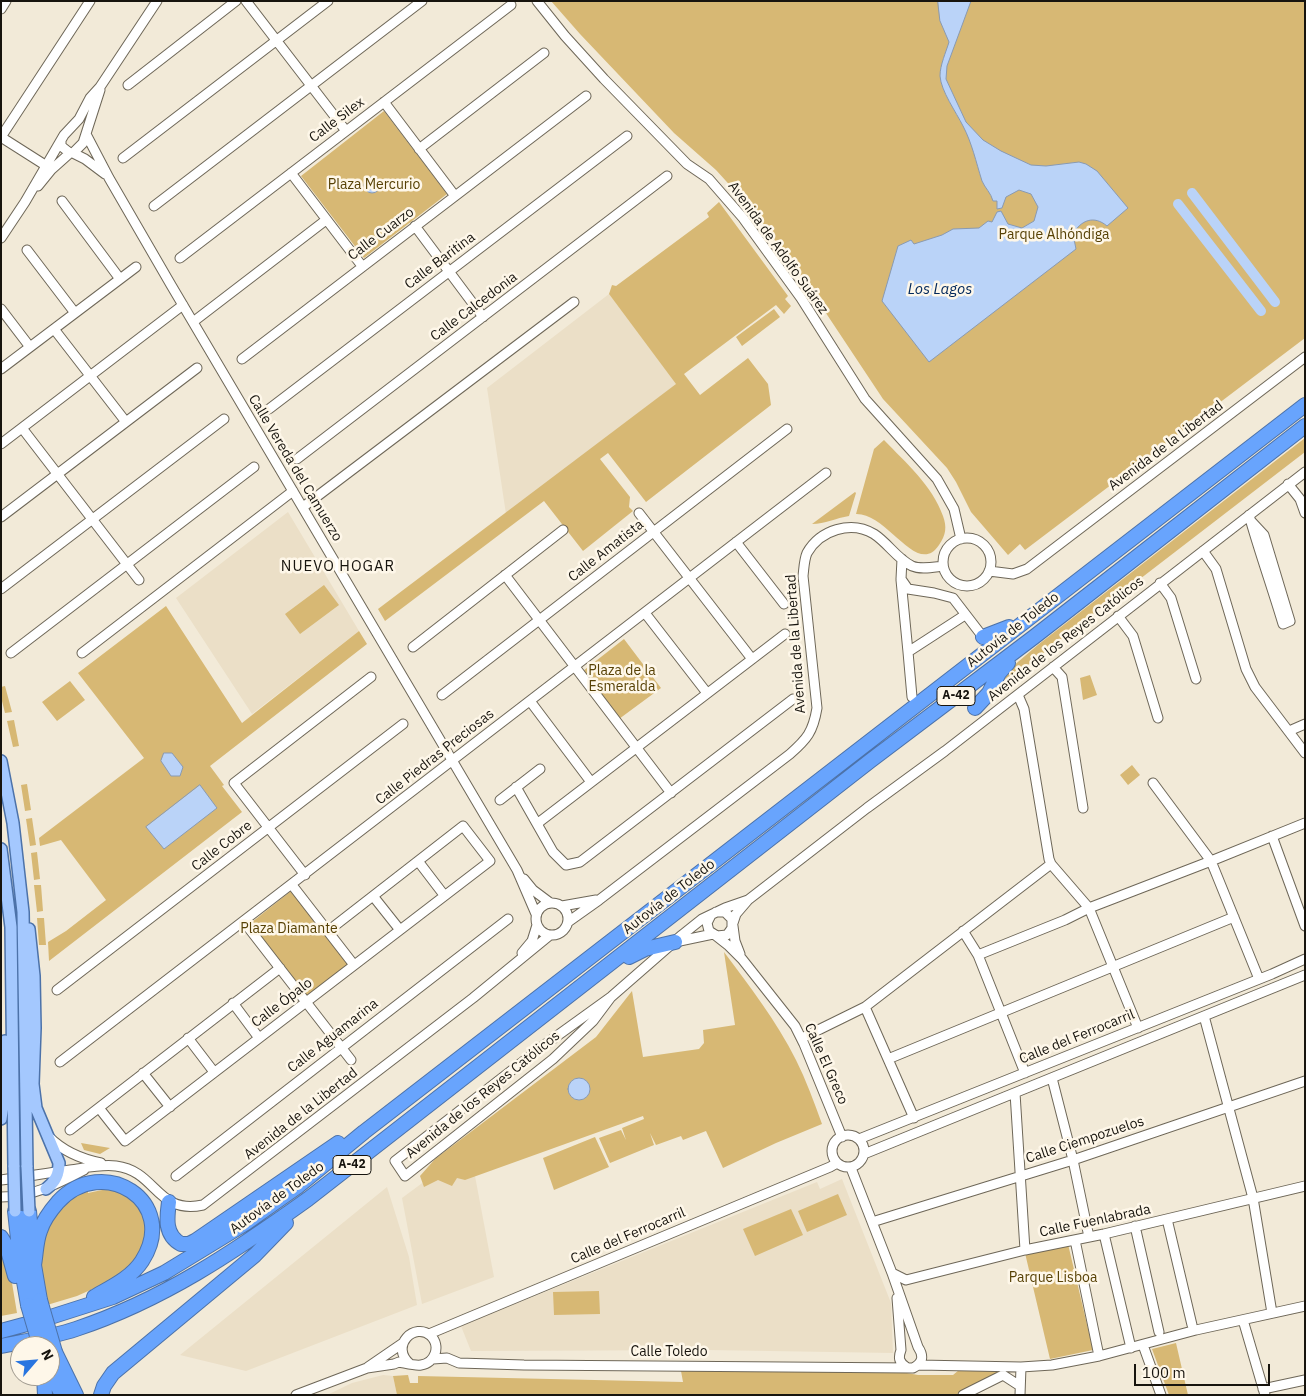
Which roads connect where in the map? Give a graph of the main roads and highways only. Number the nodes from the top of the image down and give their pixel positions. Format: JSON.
{"nodes":[{"id":1,"x":1305,"y":406,"type":"edge"},
{"id":2,"x":1305,"y":426,"type":"edge"},
{"id":3,"x":1024,"y":621,"type":"junction"},
{"id":4,"x":983,"y":637,"type":"road end"},
{"id":5,"x":1034,"y":637,"type":"junction"},
{"id":6,"x":912,"y":697,"type":"road end"},
{"id":7,"x":975,"y":708,"type":"dead end"},
{"id":8,"x":880,"y":734,"type":"junction"},
{"id":9,"x":920,"y":734,"type":"dead end"},
{"id":10,"x":1,"y":761,"type":"edge"},
{"id":11,"x":870,"y":761,"type":"junction"},
{"id":12,"x":1,"y":849,"type":"edge"},
{"id":13,"x":20,"y":883,"type":"junction"},
{"id":14,"x":11,"y":927,"type":"junction"},
{"id":15,"x":675,"y":942,"type":"road end"},
{"id":16,"x":608,"y":967,"type":"junction"},
{"id":17,"x":1,"y":1119,"type":"edge"},
{"id":18,"x":364,"y":1132,"type":"junction"},
{"id":19,"x":46,"y":1189,"type":"road end"},
{"id":20,"x":308,"y":1200,"type":"junction"},
{"id":21,"x":169,"y":1202,"type":"road end"},
{"id":22,"x":22,"y":1211,"type":"junction"},
{"id":23,"x":1,"y":1237,"type":"edge"},
{"id":24,"x":34,"y":1265,"type":"junction"},
{"id":25,"x":34,"y":1302,"type":"junction"},
{"id":26,"x":76,"y":1308,"type":"junction"},
{"id":27,"x":4,"y":1329,"type":"edge"},
{"id":28,"x":74,"y":1329,"type":"junction"},
{"id":29,"x":38,"y":1336,"type":"edge"},
{"id":30,"x":60,"y":1340,"type":"edge"},
{"id":31,"x":1,"y":1346,"type":"edge"},
{"id":32,"x":76,"y":1395,"type":"edge"},
{"id":33,"x":101,"y":1395,"type":"edge"}],
"edges":[{"from":1,"to":3,"type":"highway","name":"Autovía de Toledo","number":"A-42"},
{"from":2,"to":5,"type":"highway","name":"Autovía de Toledo","number":"A-42"},
{"from":3,"to":4,"type":"highway"},
{"from":3,"to":8,"type":"highway","name":"Autovía de Toledo","number":"A-42"},
{"from":5,"to":7,"type":"highway"},
{"from":5,"to":11,"type":"highway","name":"Autovía de Toledo","number":"A-42"},
{"from":6,"to":8,"type":"highway"},
{"from":8,"to":18,"type":"highway","name":"Autovía de Toledo","number":"A-42"},
{"from":9,"to":11,"type":"highway"},
{"from":10,"to":13,"type":"main road"},
{"from":11,"to":16,"type":"highway","name":"Autovía de Toledo","number":"A-42"},
{"from":12,"to":14,"type":"main road"},
{"from":13,"to":19,"type":"main road"},
{"from":13,"to":22,"type":"main road","bridge":true},
{"from":14,"to":17,"type":"main road"},
{"from":14,"to":22,"type":"main road","bridge":true},
{"from":15,"to":16,"type":"highway"},
{"from":16,"to":20,"type":"highway","name":"Autovía de Toledo","number":"A-42"},
{"from":18,"to":21,"type":"highway"},
{"from":18,"to":26,"type":"highway","name":"Autovía de Toledo","number":"A-42"},
{"from":20,"to":28,"type":"highway","name":"Autovía de Toledo","number":"A-42"},
{"from":20,"to":33,"type":"highway"},
{"from":22,"to":24,"type":"highway"},
{"from":22,"to":25,"type":"highway"},
{"from":23,"to":25,"type":"highway"},
{"from":24,"to":25,"type":"highway"},
{"from":24,"to":26,"type":"highway"},
{"from":25,"to":29,"type":"highway","bridge":true},
{"from":25,"to":32,"type":"highway","bridge":true},
{"from":26,"to":27,"type":"highway","name":"Autovía de Toledo","number":"A-42"},
{"from":28,"to":30,"type":"highway"},
{"from":28,"to":31,"type":"highway","name":"Autovía de Toledo","number":"A-42"}]}
